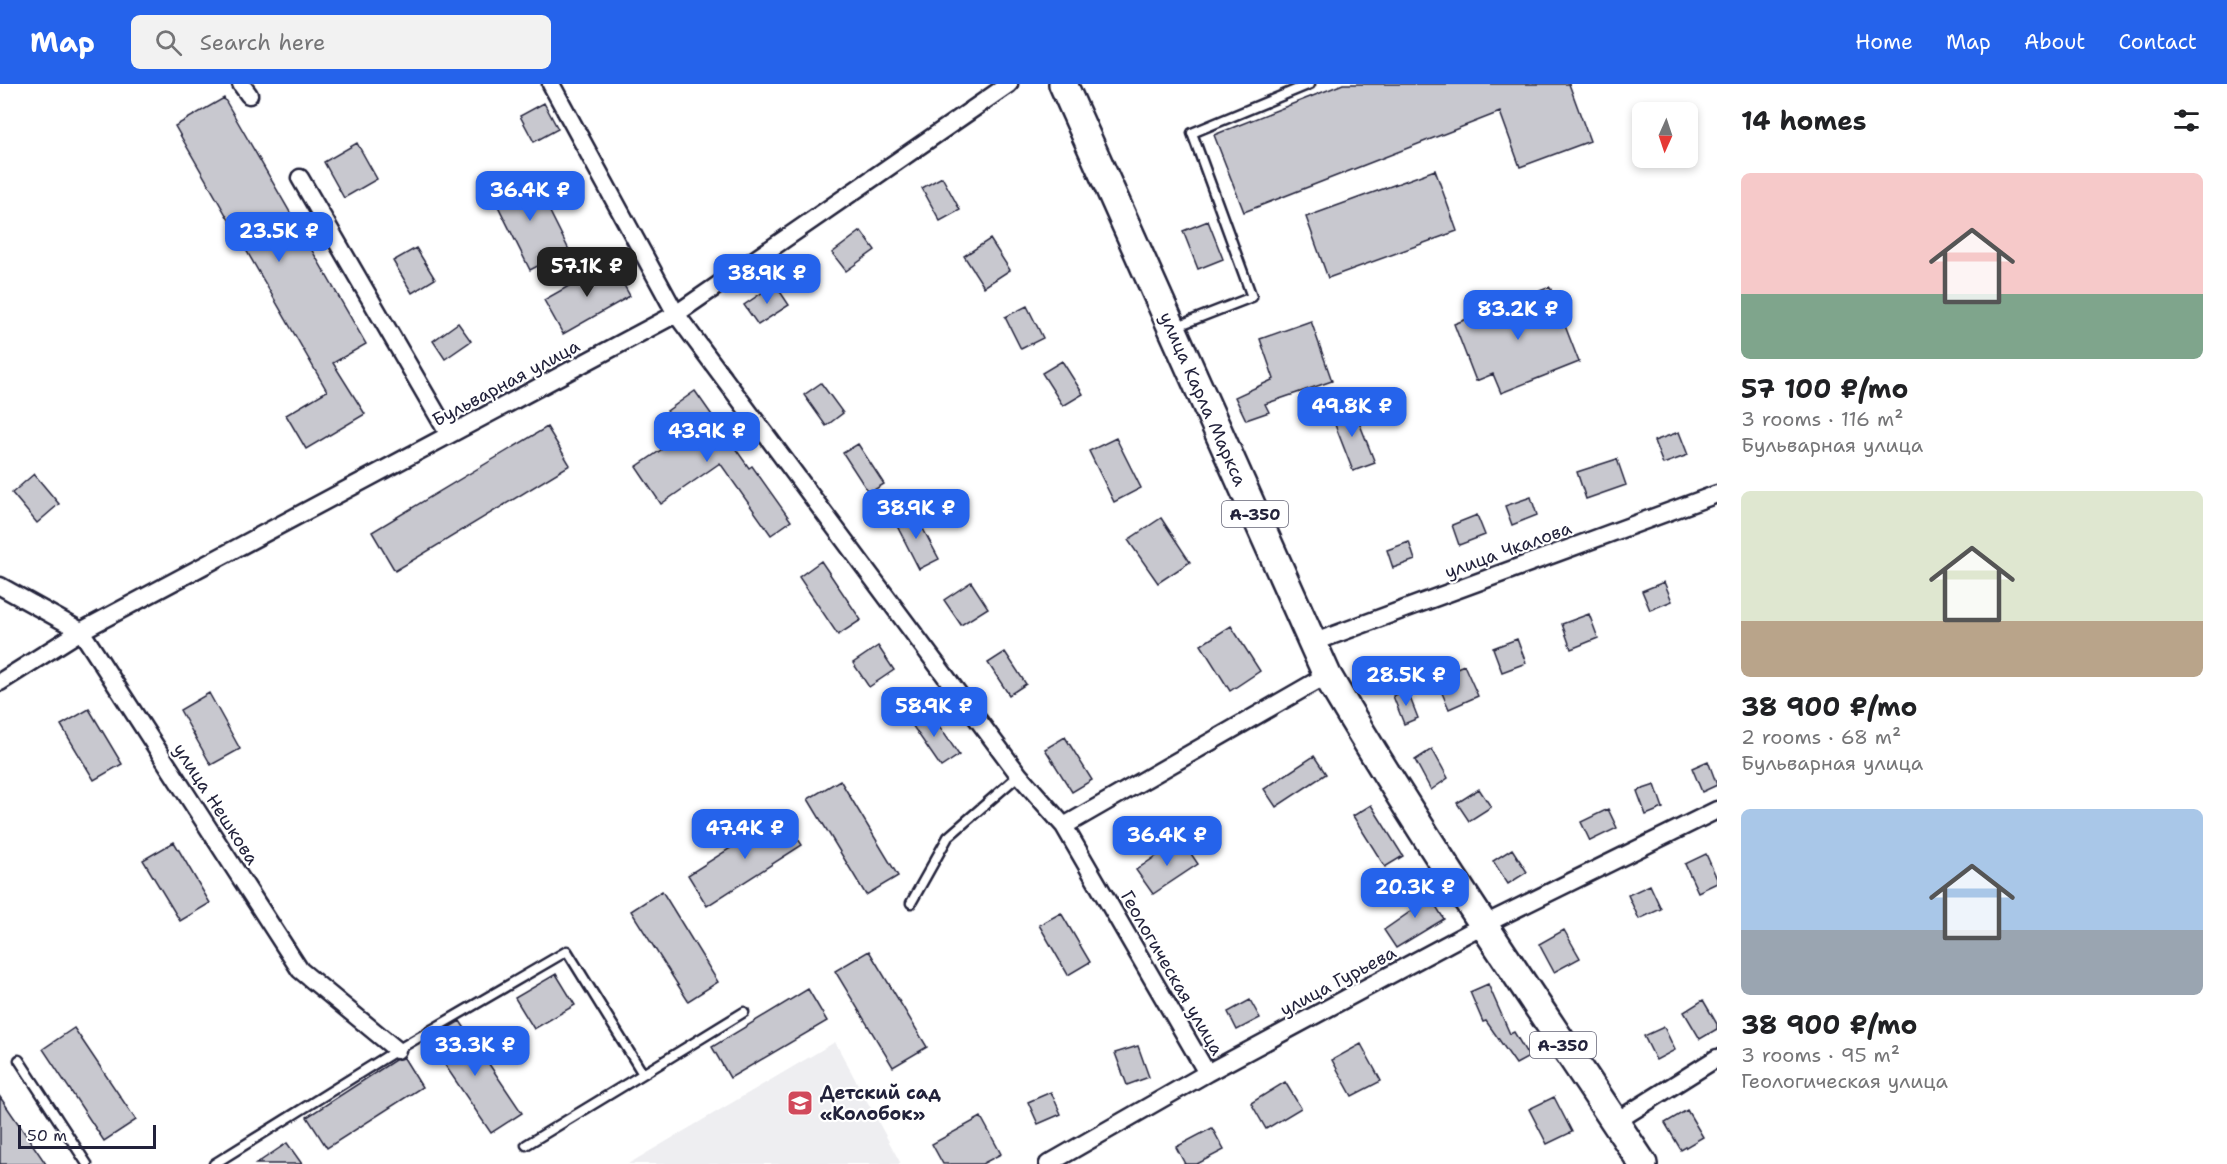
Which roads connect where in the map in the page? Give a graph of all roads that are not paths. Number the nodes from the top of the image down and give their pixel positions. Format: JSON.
{"nodes":[{"id":1,"x":551,"y":84,"type":"edge"},
{"id":2,"x":1008,"y":84,"type":"edge"},
{"id":3,"x":1063,"y":84,"type":"edge"},
{"id":4,"x":1310,"y":84,"type":"edge"},
{"id":5,"x":300,"y":178,"type":"dead end"},
{"id":6,"x":676,"y":314,"type":"junction"},
{"id":7,"x":1172,"y":328,"type":"junction"},
{"id":8,"x":449,"y":435,"type":"junction"},
{"id":9,"x":1717,"y":494,"type":"edge"},
{"id":10,"x":0,"y":586,"type":"edge"},
{"id":11,"x":81,"y":631,"type":"junction"},
{"id":12,"x":1312,"y":643,"type":"junction"},
{"id":13,"x":1327,"y":675,"type":"junction"},
{"id":14,"x":0,"y":682,"type":"edge"},
{"id":15,"x":1019,"y":775,"type":"junction"},
{"id":16,"x":1717,"y":810,"type":"edge"},
{"id":17,"x":1064,"y":826,"type":"junction"},
{"id":18,"x":911,"y":903,"type":"dead end"},
{"id":19,"x":1483,"y":925,"type":"junction"},
{"id":20,"x":744,"y":1012,"type":"dead end"},
{"id":21,"x":397,"y":1050,"type":"junction"},
{"id":22,"x":1717,"y":1058,"type":"edge"},
{"id":23,"x":19,"y":1060,"type":"dead end"},
{"id":24,"x":1207,"y":1073,"type":"junction"},
{"id":25,"x":643,"y":1074,"type":"junction"},
{"id":26,"x":1615,"y":1122,"type":"junction"},
{"id":27,"x":526,"y":1145,"type":"dead end"},
{"id":28,"x":1635,"y":1162,"type":"edge"},
{"id":29,"x":87,"y":1164,"type":"edge"},
{"id":30,"x":214,"y":1164,"type":"edge"},
{"id":31,"x":1048,"y":1164,"type":"edge"}],
"edges":[{"from":1,"to":6,"type":"street","name":"Геологическая улица"},
{"from":2,"to":6,"type":"street","name":"Бульварная улица"},
{"from":3,"to":7,"type":"highway","name":"улица Карла Маркса","number":"А-350"},
{"from":4,"to":7,"type":"lane"},
{"from":5,"to":8,"type":"street"},
{"from":6,"to":8,"type":"street","name":"Бульварная улица"},
{"from":6,"to":15,"type":"street","name":"Геологическая улица"},
{"from":7,"to":12,"type":"highway","name":"улица Карла Маркса","number":"А-350"},
{"from":8,"to":11,"type":"street","name":"Бульварная улица"},
{"from":9,"to":12,"type":"street","name":"улица Чкалова"},
{"from":10,"to":11,"type":"street","name":"улица Нешкова"},
{"from":11,"to":14,"type":"street","name":"Бульварная улица"},
{"from":11,"to":21,"type":"street","name":"улица Нешкова"},
{"from":12,"to":13,"type":"highway","name":"улица Карла Маркса","number":"А-350"},
{"from":13,"to":17,"type":"street"},
{"from":13,"to":19,"type":"highway","name":"улица Карла Маркса","number":"А-350"},
{"from":15,"to":17,"type":"street","name":"Геологическая улица"},
{"from":15,"to":18,"type":"lane"},
{"from":16,"to":19,"type":"street","name":"улица Гурьева"},
{"from":17,"to":24,"type":"street","name":"Геологическая улица"},
{"from":19,"to":24,"type":"street","name":"улица Гурьева"},
{"from":19,"to":26,"type":"highway","name":"улица Карла Маркса","number":"А-350"},
{"from":20,"to":25,"type":"lane"},
{"from":21,"to":25,"type":"lane"},
{"from":21,"to":30,"type":"lane"},
{"from":22,"to":26,"type":"street"},
{"from":23,"to":29,"type":"lane"},
{"from":24,"to":31,"type":"street","name":"улица Гурьева"},
{"from":25,"to":27,"type":"lane"},
{"from":26,"to":28,"type":"highway","name":"улица Карла Маркса","number":"А-350"}]}
